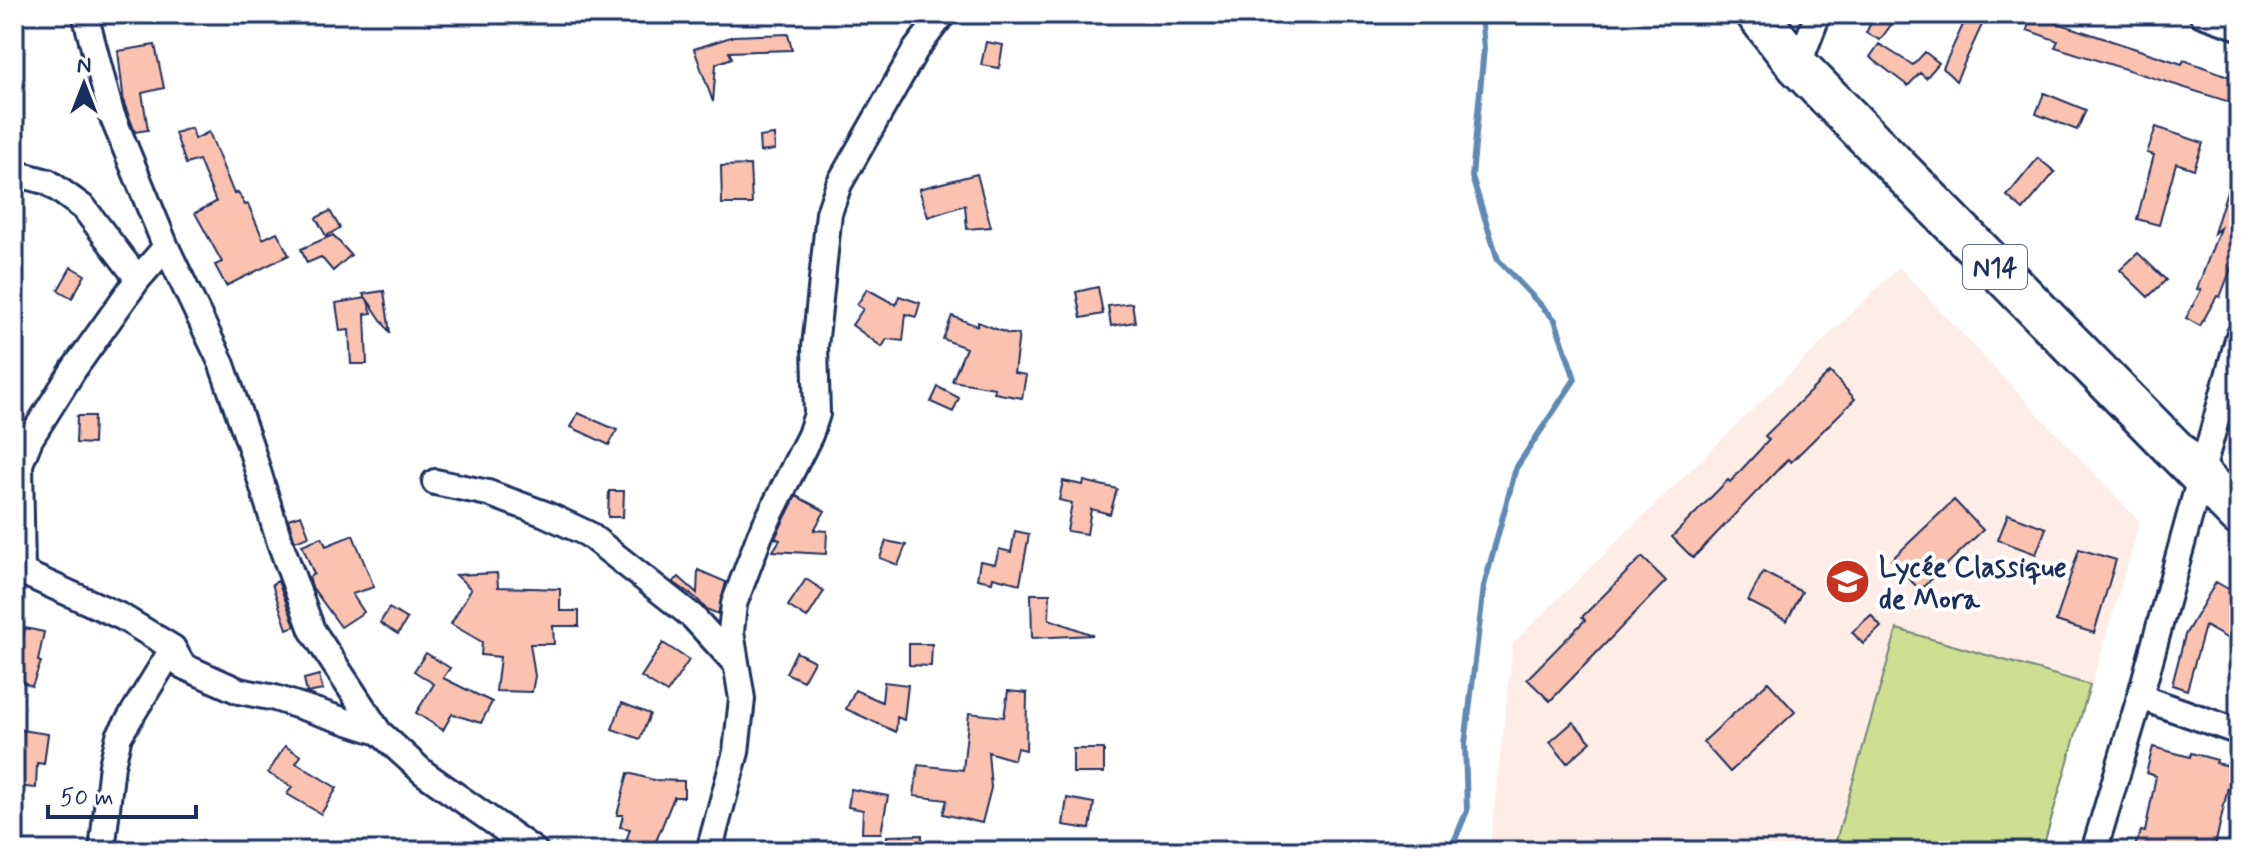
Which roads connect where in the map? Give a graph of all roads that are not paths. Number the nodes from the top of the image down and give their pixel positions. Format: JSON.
{"nodes":[{"id":1,"x":85,"y":14,"type":"edge"},
{"id":2,"x":943,"y":14,"type":"edge"},
{"id":3,"x":1757,"y":14,"type":"edge"},
{"id":4,"x":1818,"y":14,"type":"edge"},
{"id":5,"x":2202,"y":14,"type":"edge"},
{"id":6,"x":2239,"y":27,"type":"edge"},
{"id":7,"x":1798,"y":66,"type":"junction"},
{"id":8,"x":14,"y":173,"type":"edge"},
{"id":9,"x":166,"y":247,"type":"junction"},
{"id":10,"x":138,"y":279,"type":"junction"},
{"id":11,"x":2239,"y":336,"type":"edge"},
{"id":12,"x":2199,"y":474,"type":"junction"},
{"id":13,"x":435,"y":482,"type":"dead end"},
{"id":14,"x":2239,"y":515,"type":"edge"},
{"id":15,"x":18,"y":572,"type":"edge"},
{"id":16,"x":173,"y":648,"type":"junction"},
{"id":17,"x":736,"y":664,"type":"junction"},
{"id":18,"x":2140,"y":697,"type":"junction"},
{"id":19,"x":379,"y":732,"type":"junction"},
{"id":20,"x":2239,"y":732,"type":"edge"},
{"id":21,"x":102,"y":851,"type":"edge"},
{"id":22,"x":535,"y":851,"type":"edge"},
{"id":23,"x":709,"y":851,"type":"edge"},
{"id":24,"x":2094,"y":851,"type":"edge"}],
"edges":[{"from":1,"to":9,"type":"street"},
{"from":2,"to":17,"type":"street"},
{"from":3,"to":7,"type":"highway","number":"N14"},
{"from":4,"to":7,"type":"street"},
{"from":5,"to":6,"type":"street"},
{"from":7,"to":12,"type":"highway","number":"N14"},
{"from":8,"to":10,"type":"street"},
{"from":9,"to":10,"type":"street"},
{"from":9,"to":19,"type":"street"},
{"from":10,"to":15,"type":"street"},
{"from":11,"to":12,"type":"street"},
{"from":12,"to":14,"type":"highway","number":"N14"},
{"from":12,"to":18,"type":"street"},
{"from":13,"to":17,"type":"street"},
{"from":15,"to":16,"type":"street"},
{"from":16,"to":19,"type":"street"},
{"from":16,"to":21,"type":"street"},
{"from":17,"to":23,"type":"street"},
{"from":18,"to":20,"type":"street"},
{"from":18,"to":24,"type":"street"},
{"from":19,"to":22,"type":"street"}]}
